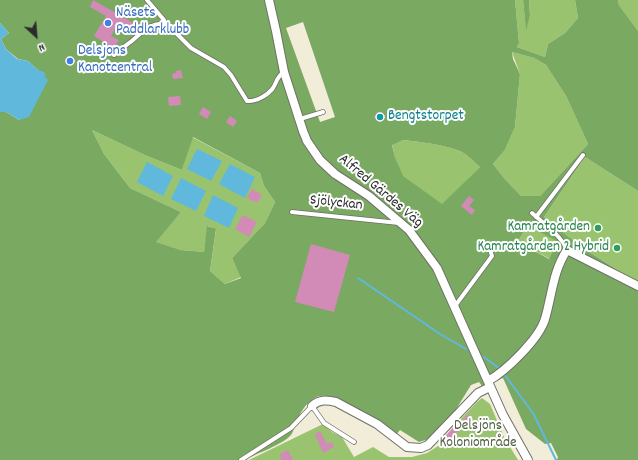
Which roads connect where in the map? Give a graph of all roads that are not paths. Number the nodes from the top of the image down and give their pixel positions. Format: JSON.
{"nodes":[{"id":1,"x":147,"y":0,"type":"edge"},
{"id":2,"x":268,"y":0,"type":"edge"},
{"id":3,"x":164,"y":23,"type":"junction"},
{"id":4,"x":114,"y":55,"type":"dead end"},
{"id":5,"x":284,"y":72,"type":"junction"},
{"id":6,"x":324,"y":112,"type":"dead end"},
{"id":7,"x":299,"y":119,"type":"junction"},
{"id":8,"x":583,"y":156,"type":"dead end"},
{"id":9,"x":292,"y":212,"type":"dead end"},
{"id":10,"x":532,"y":213,"type":"dead end"},
{"id":11,"x":536,"y":216,"type":"junction"},
{"id":12,"x":400,"y":222,"type":"junction"},
{"id":13,"x":489,"y":246,"type":"dead end"},
{"id":14,"x":567,"y":250,"type":"junction"},
{"id":15,"x":638,"y":286,"type":"edge"},
{"id":16,"x":455,"y":306,"type":"junction"},
{"id":17,"x":489,"y":384,"type":"junction"},
{"id":18,"x":312,"y":406,"type":"junction"},
{"id":19,"x":354,"y":442,"type":"dead end"},
{"id":20,"x":241,"y":460,"type":"edge"},
{"id":21,"x":528,"y":460,"type":"edge"}],
"edges":[{"from":1,"to":3,"type":"lane"},
{"from":2,"to":5,"type":"street","name":"Alfred Gärdes Väg"},
{"from":3,"to":4,"type":"lane"},
{"from":3,"to":5,"type":"lane"},
{"from":5,"to":7,"type":"street","name":"Alfred Gärdes Väg"},
{"from":6,"to":7,"type":"lane"},
{"from":7,"to":12,"type":"street","name":"Alfred Gärdes Väg"},
{"from":8,"to":11,"type":"lane"},
{"from":9,"to":12,"type":"lane","name":"Sjölyckan"},
{"from":10,"to":11,"type":"lane"},
{"from":11,"to":14,"type":"lane"},
{"from":12,"to":16,"type":"street","name":"Alfred Gärdes Väg"},
{"from":13,"to":16,"type":"lane"},
{"from":14,"to":15,"type":"street"},
{"from":14,"to":17,"type":"street"},
{"from":16,"to":17,"type":"street","name":"Alfred Gärdes Väg"},
{"from":17,"to":18,"type":"street"},
{"from":17,"to":21,"type":"street","name":"Alfred Gärdes Väg"},
{"from":18,"to":19,"type":"lane"},
{"from":18,"to":20,"type":"lane"}]}
